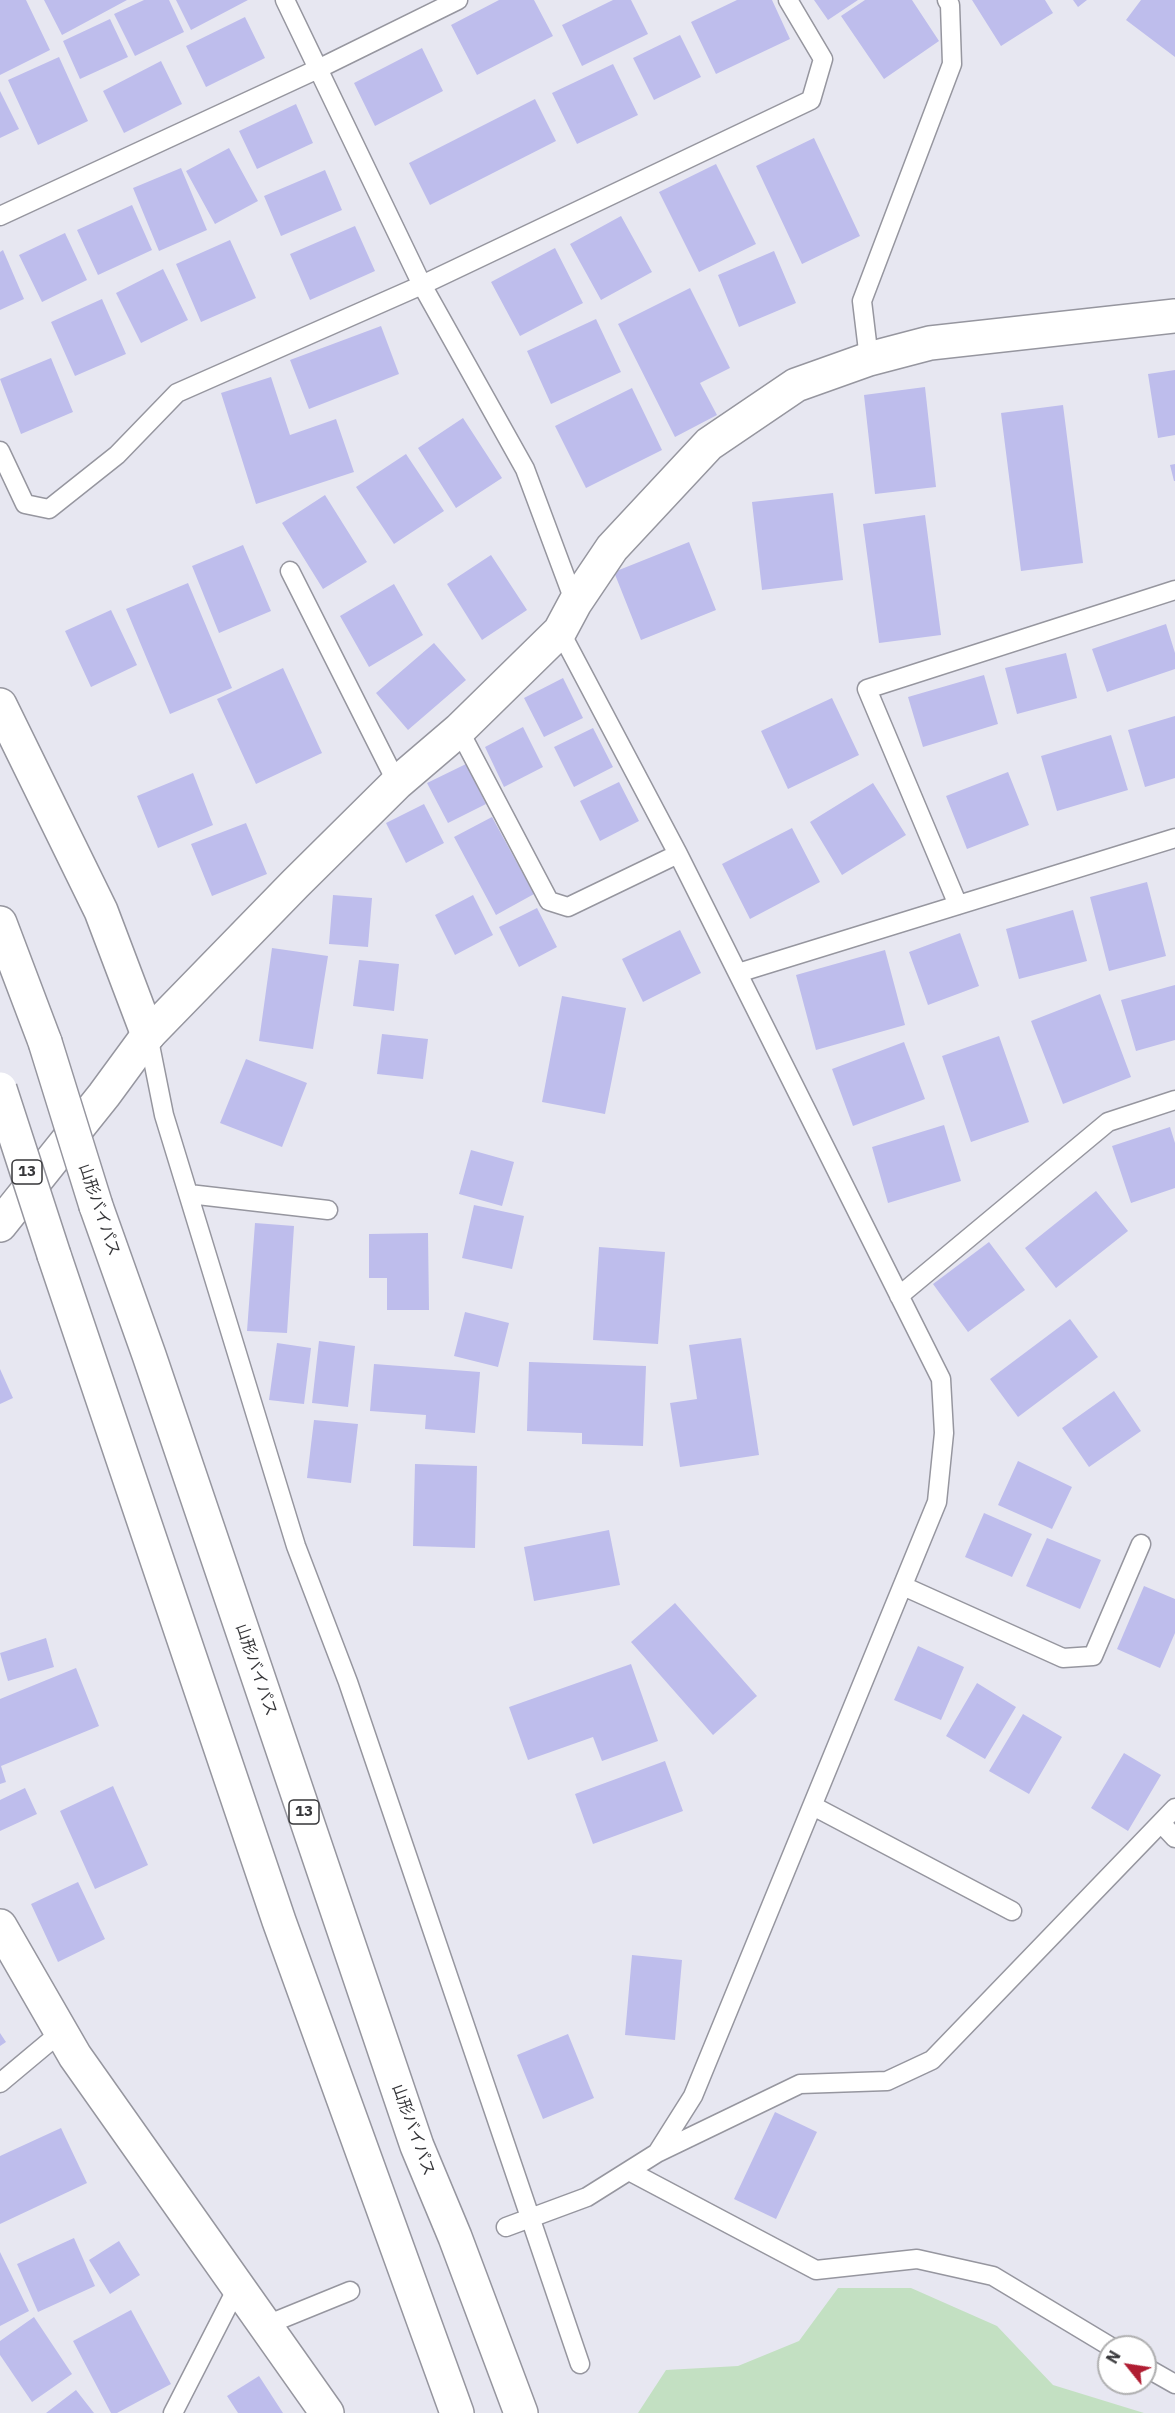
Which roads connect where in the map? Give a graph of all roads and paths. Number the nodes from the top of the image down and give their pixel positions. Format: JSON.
{"nodes":[{"id":1,"x":285,"y":0,"type":"edge"},
{"id":2,"x":458,"y":0,"type":"edge"},
{"id":3,"x":788,"y":0,"type":"edge"},
{"id":4,"x":946,"y":0,"type":"edge"},
{"id":5,"x":320,"y":68,"type":"junction"},
{"id":6,"x":0,"y":216,"type":"edge"},
{"id":7,"x":422,"y":285,"type":"junction"},
{"id":8,"x":1175,"y":316,"type":"edge"},
{"id":9,"x":869,"y":359,"type":"junction"},
{"id":10,"x":0,"y":451,"type":"edge"},
{"id":11,"x":290,"y":571,"type":"dead end"},
{"id":12,"x":1175,"y":590,"type":"edge"},
{"id":13,"x":568,"y":617,"type":"junction"},
{"id":14,"x":0,"y":705,"type":"edge"},
{"id":15,"x":459,"y":730,"type":"junction"},
{"id":16,"x":397,"y":783,"type":"junction"},
{"id":17,"x":1175,"y":838,"type":"edge"},
{"id":18,"x":678,"y":854,"type":"junction"},
{"id":19,"x":958,"y":905,"type":"junction"},
{"id":20,"x":0,"y":923,"type":"edge"},
{"id":21,"x":738,"y":973,"type":"junction"},
{"id":22,"x":148,"y":1035,"type":"junction"},
{"id":23,"x":0,"y":1089,"type":"edge"},
{"id":24,"x":1175,"y":1100,"type":"edge"},
{"id":25,"x":189,"y":1194,"type":"junction"},
{"id":26,"x":328,"y":1210,"type":"dead end"},
{"id":27,"x":0,"y":1225,"type":"edge"},
{"id":28,"x":899,"y":1296,"type":"junction"},
{"id":29,"x":1141,"y":1544,"type":"dead end"},
{"id":30,"x":903,"y":1586,"type":"junction"},
{"id":31,"x":813,"y":1806,"type":"junction"},
{"id":32,"x":1175,"y":1808,"type":"edge"},
{"id":33,"x":1161,"y":1822,"type":"junction"},
{"id":34,"x":1175,"y":1838,"type":"edge"},
{"id":35,"x":1012,"y":1911,"type":"dead end"},
{"id":36,"x":0,"y":1926,"type":"edge"},
{"id":37,"x":61,"y":2032,"type":"junction"},
{"id":38,"x":0,"y":2083,"type":"edge"},
{"id":39,"x":657,"y":2153,"type":"junction"},
{"id":40,"x":629,"y":2170,"type":"junction"},
{"id":41,"x":531,"y":2217,"type":"junction"},
{"id":42,"x":506,"y":2227,"type":"dead end"},
{"id":43,"x":237,"y":2288,"type":"junction"},
{"id":44,"x":350,"y":2291,"type":"dead end"},
{"id":45,"x":264,"y":2326,"type":"junction"},
{"id":46,"x":1097,"y":2339,"type":"edge"},
{"id":47,"x":580,"y":2364,"type":"dead end"},
{"id":48,"x":1157,"y":2374,"type":"edge"},
{"id":49,"x":1175,"y":2384,"type":"edge"},
{"id":50,"x":173,"y":2413,"type":"edge"},
{"id":51,"x":327,"y":2413,"type":"edge"},
{"id":52,"x":457,"y":2413,"type":"edge"},
{"id":53,"x":521,"y":2413,"type":"edge"}],
"edges":[{"from":1,"to":5,"type":"lane"},
{"from":2,"to":5,"type":"lane"},
{"from":3,"to":7,"type":"lane"},
{"from":4,"to":9,"type":"lane"},
{"from":5,"to":6,"type":"lane"},
{"from":5,"to":7,"type":"lane"},
{"from":7,"to":10,"type":"lane"},
{"from":7,"to":13,"type":"lane"},
{"from":8,"to":9,"type":"main road"},
{"from":9,"to":13,"type":"main road"},
{"from":11,"to":16,"type":"lane"},
{"from":12,"to":19,"type":"lane"},
{"from":13,"to":15,"type":"main road"},
{"from":13,"to":18,"type":"lane"},
{"from":14,"to":22,"type":"main road"},
{"from":15,"to":16,"type":"main road"},
{"from":15,"to":18,"type":"lane"},
{"from":16,"to":22,"type":"main road"},
{"from":17,"to":19,"type":"lane"},
{"from":18,"to":21,"type":"lane"},
{"from":19,"to":21,"type":"lane"},
{"from":20,"to":53,"type":"main road","name":"山形バイパス","number":"13","bridge":true},
{"from":21,"to":28,"type":"lane"},
{"from":22,"to":25,"type":"lane"},
{"from":22,"to":27,"type":"main road"},
{"from":23,"to":52,"type":"main road","number":"13","bridge":true},
{"from":24,"to":28,"type":"lane"},
{"from":25,"to":26,"type":"lane"},
{"from":25,"to":41,"type":"lane"},
{"from":28,"to":30,"type":"lane"},
{"from":29,"to":30,"type":"lane"},
{"from":30,"to":31,"type":"lane"},
{"from":31,"to":35,"type":"lane"},
{"from":31,"to":39,"type":"lane"},
{"from":32,"to":33,"type":"lane"},
{"from":33,"to":34,"type":"lane"},
{"from":33,"to":39,"type":"lane"},
{"from":36,"to":37,"type":"main road"},
{"from":37,"to":38,"type":"lane"},
{"from":37,"to":43,"type":"main road"},
{"from":39,"to":40,"type":"lane"},
{"from":40,"to":41,"type":"lane"},
{"from":40,"to":46,"type":"lane"},
{"from":41,"to":42,"type":"lane"},
{"from":41,"to":47,"type":"lane"},
{"from":43,"to":45,"type":"main road"},
{"from":43,"to":50,"type":"lane"},
{"from":44,"to":45,"type":"lane"},
{"from":45,"to":51,"type":"main road"},
{"from":48,"to":49,"type":"lane"}]}
